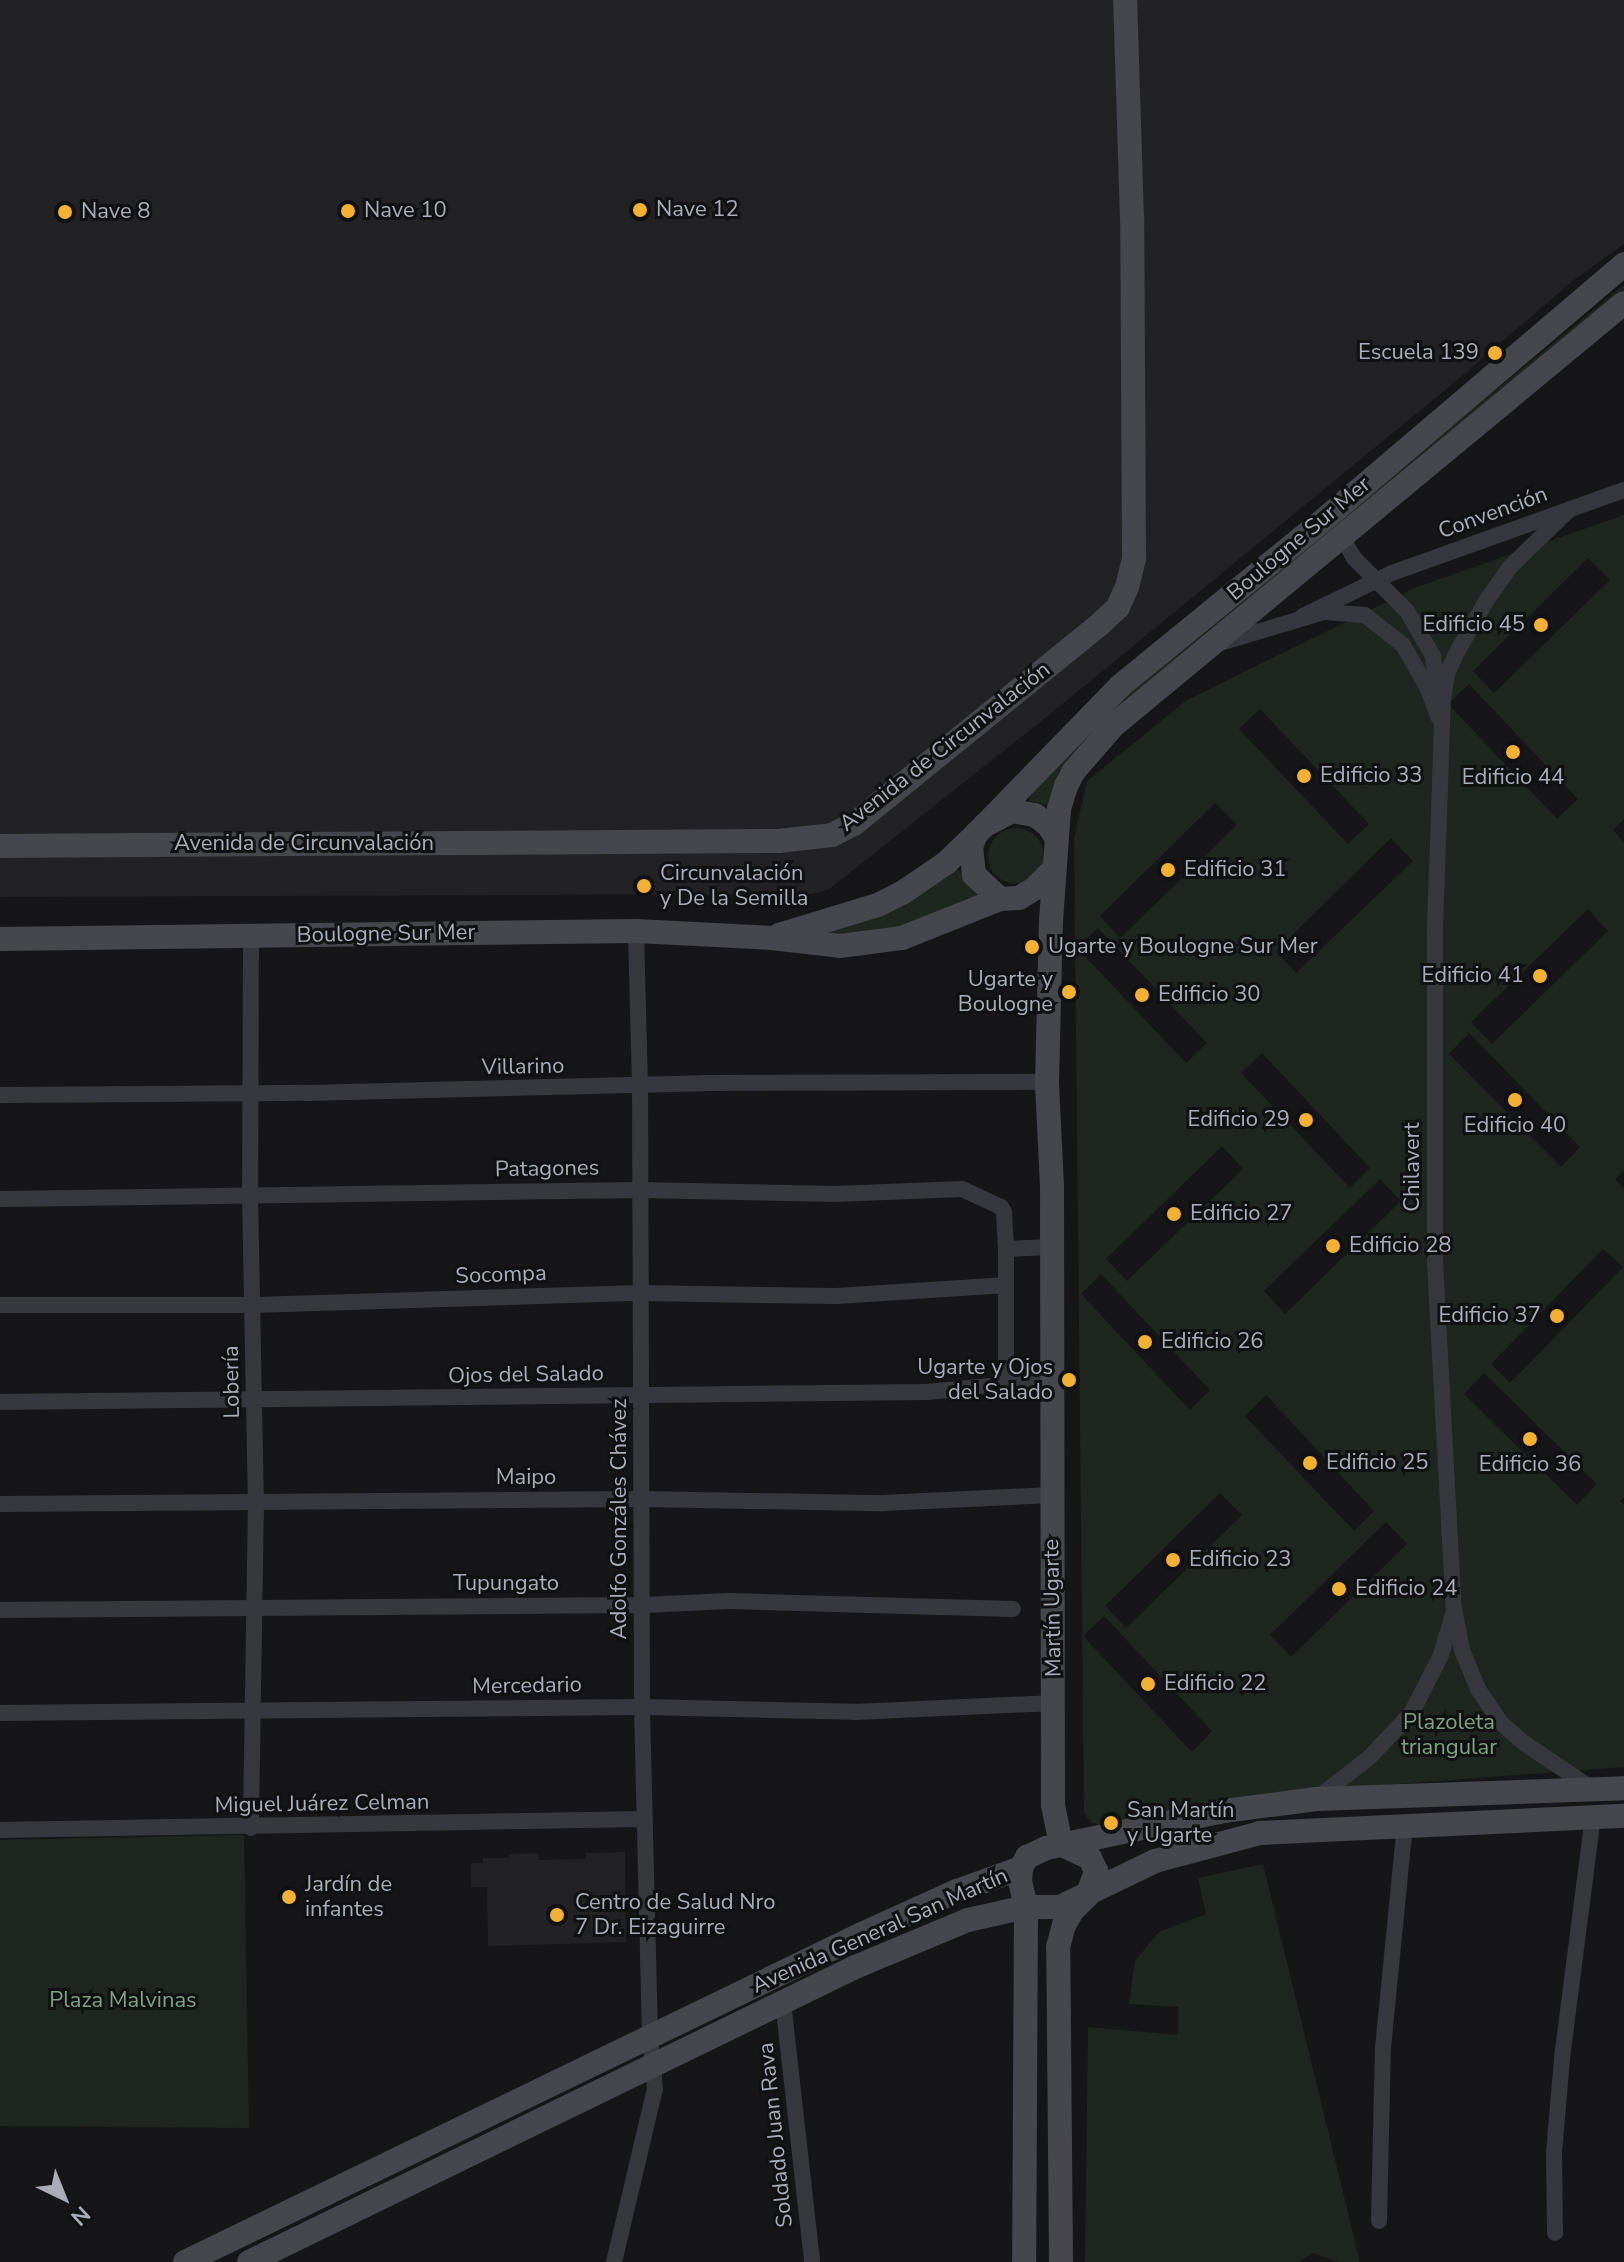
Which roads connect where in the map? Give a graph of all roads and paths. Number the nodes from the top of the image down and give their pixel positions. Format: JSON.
{"nodes":[{"id":1,"x":1125,"y":0,"type":"edge"},
{"id":2,"x":1624,"y":264,"type":"edge"},
{"id":3,"x":1624,"y":303,"type":"edge"},
{"id":4,"x":1624,"y":490,"type":"edge"},
{"id":5,"x":1570,"y":509,"type":"junction"},
{"id":6,"x":1341,"y":536,"type":"junction"},
{"id":7,"x":1378,"y":580,"type":"junction"},
{"id":8,"x":1303,"y":616,"type":"junction"},
{"id":9,"x":1205,"y":648,"type":"junction"},
{"id":10,"x":1441,"y":724,"type":"junction"},
{"id":11,"x":981,"y":829,"type":"junction"},
{"id":12,"x":1056,"y":837,"type":"junction"},
{"id":13,"x":0,"y":846,"type":"edge"},
{"id":14,"x":1054,"y":869,"type":"junction"},
{"id":15,"x":1004,"y":899,"type":"junction"},
{"id":16,"x":1051,"y":921,"type":"junction"},
{"id":17,"x":636,"y":931,"type":"junction"},
{"id":18,"x":251,"y":935,"type":"junction"},
{"id":19,"x":772,"y":938,"type":"junction"},
{"id":20,"x":0,"y":939,"type":"edge"},
{"id":21,"x":1047,"y":1082,"type":"junction"},
{"id":22,"x":640,"y":1086,"type":"junction"},
{"id":23,"x":250,"y":1094,"type":"junction"},
{"id":24,"x":0,"y":1095,"type":"edge"},
{"id":25,"x":640,"y":1190,"type":"junction"},
{"id":26,"x":250,"y":1195,"type":"junction"},
{"id":27,"x":0,"y":1199,"type":"edge"},
{"id":28,"x":1051,"y":1247,"type":"junction"},
{"id":29,"x":1006,"y":1249,"type":"junction"},
{"id":30,"x":1004,"y":1285,"type":"junction"},
{"id":31,"x":639,"y":1293,"type":"junction"},
{"id":32,"x":0,"y":1305,"type":"edge"},
{"id":33,"x":253,"y":1305,"type":"junction"},
{"id":34,"x":1052,"y":1380,"type":"junction"},
{"id":35,"x":1006,"y":1386,"type":"junction"},
{"id":36,"x":642,"y":1396,"type":"junction"},
{"id":37,"x":255,"y":1399,"type":"junction"},
{"id":38,"x":0,"y":1402,"type":"edge"},
{"id":39,"x":1051,"y":1495,"type":"junction"},
{"id":40,"x":642,"y":1499,"type":"junction"},
{"id":41,"x":256,"y":1501,"type":"junction"},
{"id":42,"x":0,"y":1504,"type":"edge"},
{"id":43,"x":643,"y":1605,"type":"junction"},
{"id":44,"x":255,"y":1608,"type":"junction"},
{"id":45,"x":1013,"y":1609,"type":"dead end"},
{"id":46,"x":1454,"y":1609,"type":"junction"},
{"id":47,"x":0,"y":1610,"type":"edge"},
{"id":48,"x":1054,"y":1703,"type":"junction"},
{"id":49,"x":642,"y":1707,"type":"junction"},
{"id":50,"x":254,"y":1712,"type":"junction"},
{"id":51,"x":0,"y":1713,"type":"edge"},
{"id":52,"x":1624,"y":1788,"type":"edge"},
{"id":53,"x":1592,"y":1789,"type":"junction"},
{"id":54,"x":1316,"y":1799,"type":"junction"},
{"id":55,"x":1624,"y":1816,"type":"edge"},
{"id":56,"x":1593,"y":1817,"type":"junction"},
{"id":57,"x":645,"y":1819,"type":"junction"},
{"id":58,"x":1405,"y":1824,"type":"junction"},
{"id":59,"x":251,"y":1828,"type":"junction"},
{"id":60,"x":0,"y":1830,"type":"edge"},
{"id":61,"x":1061,"y":1845,"type":"junction"},
{"id":62,"x":1021,"y":1868,"type":"junction"},
{"id":63,"x":1087,"y":1896,"type":"junction"},
{"id":64,"x":1026,"y":1907,"type":"junction"},
{"id":65,"x":783,"y":2002,"type":"junction"},
{"id":66,"x":650,"y":2036,"type":"junction"},
{"id":67,"x":653,"y":2066,"type":"junction"},
{"id":68,"x":1379,"y":2221,"type":"dead end"},
{"id":69,"x":1555,"y":2233,"type":"dead end"},
{"id":70,"x":185,"y":2262,"type":"edge"},
{"id":71,"x":249,"y":2262,"type":"edge"},
{"id":72,"x":614,"y":2262,"type":"edge"},
{"id":73,"x":812,"y":2262,"type":"edge"},
{"id":74,"x":1024,"y":2262,"type":"edge"},
{"id":75,"x":1061,"y":2262,"type":"edge"}],
"edges":[{"from":1,"to":13,"type":"street","name":"Avenida de Circunvalación"},
{"from":2,"to":11,"type":"street","name":"Boulogne Sur Mer"},
{"from":3,"to":6,"type":"street","name":"Boulogne Sur Mer"},
{"from":4,"to":5,"type":"street","name":"Convención"},
{"from":5,"to":7,"type":"street","name":"Convención"},
{"from":5,"to":10,"type":"street"},
{"from":6,"to":7,"type":"street"},
{"from":6,"to":9,"type":"street","name":"Boulogne Sur Mer"},
{"from":7,"to":8,"type":"street","name":"Convención"},
{"from":7,"to":10,"type":"street"},
{"from":8,"to":9,"type":"street"},
{"from":8,"to":10,"type":"street"},
{"from":9,"to":12,"type":"street","name":"Boulogne Sur Mer"},
{"from":10,"to":46,"type":"street","name":"Chilavert"},
{"from":11,"to":12,"type":"street"},
{"from":11,"to":15,"type":"street"},
{"from":11,"to":19,"type":"street","name":"Boulogne Sur Mer"},
{"from":12,"to":14,"type":"street","name":"Martín Ugarte"},
{"from":14,"to":15,"type":"street"},
{"from":14,"to":16,"type":"street","name":"Martín Ugarte"},
{"from":15,"to":16,"type":"street"},
{"from":15,"to":19,"type":"street","name":"Boulogne Sur Mer"},
{"from":16,"to":21,"type":"street","name":"Martín Ugarte"},
{"from":17,"to":18,"type":"street","name":"Boulogne Sur Mer"},
{"from":17,"to":19,"type":"street","name":"Boulogne Sur Mer"},
{"from":17,"to":22,"type":"street","name":"Adolfo Gonzáles Chávez"},
{"from":18,"to":20,"type":"street","name":"Boulogne Sur Mer"},
{"from":18,"to":23,"type":"street","name":"Lobería"},
{"from":21,"to":22,"type":"street","name":"Villarino"},
{"from":21,"to":28,"type":"street","name":"Martín Ugarte"},
{"from":22,"to":23,"type":"street","name":"Villarino"},
{"from":22,"to":25,"type":"street","name":"Adolfo Gonzáles Chávez"},
{"from":23,"to":24,"type":"street","name":"Villarino"},
{"from":23,"to":26,"type":"street","name":"Lobería"},
{"from":25,"to":26,"type":"street","name":"Patagones"},
{"from":25,"to":29,"type":"street","name":"Patagones"},
{"from":25,"to":31,"type":"street","name":"Adolfo Gonzáles Chávez"},
{"from":26,"to":27,"type":"street","name":"Patagones"},
{"from":26,"to":33,"type":"street","name":"Lobería"},
{"from":28,"to":29,"type":"street"},
{"from":28,"to":34,"type":"street","name":"Martín Ugarte"},
{"from":29,"to":30,"type":"street"},
{"from":30,"to":31,"type":"street","name":"Socompa"},
{"from":30,"to":35,"type":"street"},
{"from":31,"to":33,"type":"street","name":"Socompa"},
{"from":31,"to":36,"type":"street","name":"Adolfo Gonzáles Chávez"},
{"from":32,"to":33,"type":"street","name":"Socompa"},
{"from":33,"to":37,"type":"street","name":"Lobería"},
{"from":34,"to":35,"type":"street","name":"Ojos del Salado"},
{"from":34,"to":39,"type":"street","name":"Martín Ugarte"},
{"from":35,"to":36,"type":"street","name":"Ojos del Salado"},
{"from":36,"to":37,"type":"street","name":"Ojos del Salado"},
{"from":36,"to":40,"type":"street","name":"Adolfo Gonzáles Chávez"},
{"from":37,"to":38,"type":"street","name":"Ojos del Salado"},
{"from":37,"to":41,"type":"street","name":"Lobería"},
{"from":39,"to":40,"type":"street","name":"Maipo"},
{"from":39,"to":48,"type":"street","name":"Martín Ugarte"},
{"from":40,"to":41,"type":"street","name":"Maipo"},
{"from":40,"to":43,"type":"street","name":"Adolfo Gonzáles Chávez"},
{"from":41,"to":42,"type":"street","name":"Maipo"},
{"from":41,"to":44,"type":"street","name":"Lobería"},
{"from":43,"to":44,"type":"street","name":"Tupungato"},
{"from":43,"to":45,"type":"street","name":"Tupungato"},
{"from":43,"to":49,"type":"street","name":"Adolfo Gonzáles Chávez"},
{"from":44,"to":47,"type":"street","name":"Tupungato"},
{"from":44,"to":50,"type":"street","name":"Lobería"},
{"from":46,"to":53,"type":"street","name":"Chilavert"},
{"from":46,"to":54,"type":"street","name":"Chilavert"},
{"from":48,"to":49,"type":"street","name":"Mercedario"},
{"from":48,"to":61,"type":"street","name":"Martín Ugarte"},
{"from":49,"to":50,"type":"street","name":"Mercedario"},
{"from":49,"to":57,"type":"street","name":"Adolfo Gonzáles Chávez"},
{"from":50,"to":51,"type":"street","name":"Mercedario"},
{"from":50,"to":59,"type":"street","name":"Lobería"},
{"from":52,"to":53,"type":"street","name":"Avenida General San Martín"},
{"from":53,"to":54,"type":"street","name":"Avenida General San Martín"},
{"from":54,"to":61,"type":"street","name":"Avenida General San Martín"},
{"from":55,"to":56,"type":"street","name":"Avenida General San Martín"},
{"from":56,"to":58,"type":"street","name":"Avenida General San Martín"},
{"from":56,"to":69,"type":"street"},
{"from":57,"to":59,"type":"street","name":"Miguel Juárez Celman"},
{"from":57,"to":66,"type":"street","name":"Adolfo Gonzáles Chávez"},
{"from":58,"to":63,"type":"street","name":"Avenida General San Martín"},
{"from":58,"to":68,"type":"street"},
{"from":59,"to":60,"type":"street","name":"Miguel Juárez Celman"},
{"from":61,"to":62,"type":"street","name":"Avenida General San Martín"},
{"from":61,"to":63,"type":"street"},
{"from":62,"to":64,"type":"street"},
{"from":62,"to":66,"type":"street","name":"Avenida General San Martín"},
{"from":63,"to":64,"type":"street","name":"Avenida General San Martín"},
{"from":63,"to":75,"type":"street"},
{"from":64,"to":65,"type":"street","name":"Avenida General San Martín"},
{"from":64,"to":74,"type":"street"},
{"from":65,"to":67,"type":"street","name":"Avenida General San Martín"},
{"from":65,"to":73,"type":"street","name":"Soldado Juan Rava"},
{"from":66,"to":67,"type":"street","name":"Adolfo Gonzáles Chávez"},
{"from":66,"to":70,"type":"street","name":"Avenida General San Martín"},
{"from":67,"to":71,"type":"street","name":"Avenida General San Martín"},
{"from":67,"to":72,"type":"street","name":"Adolfo Gonzáles Chávez"}]}
